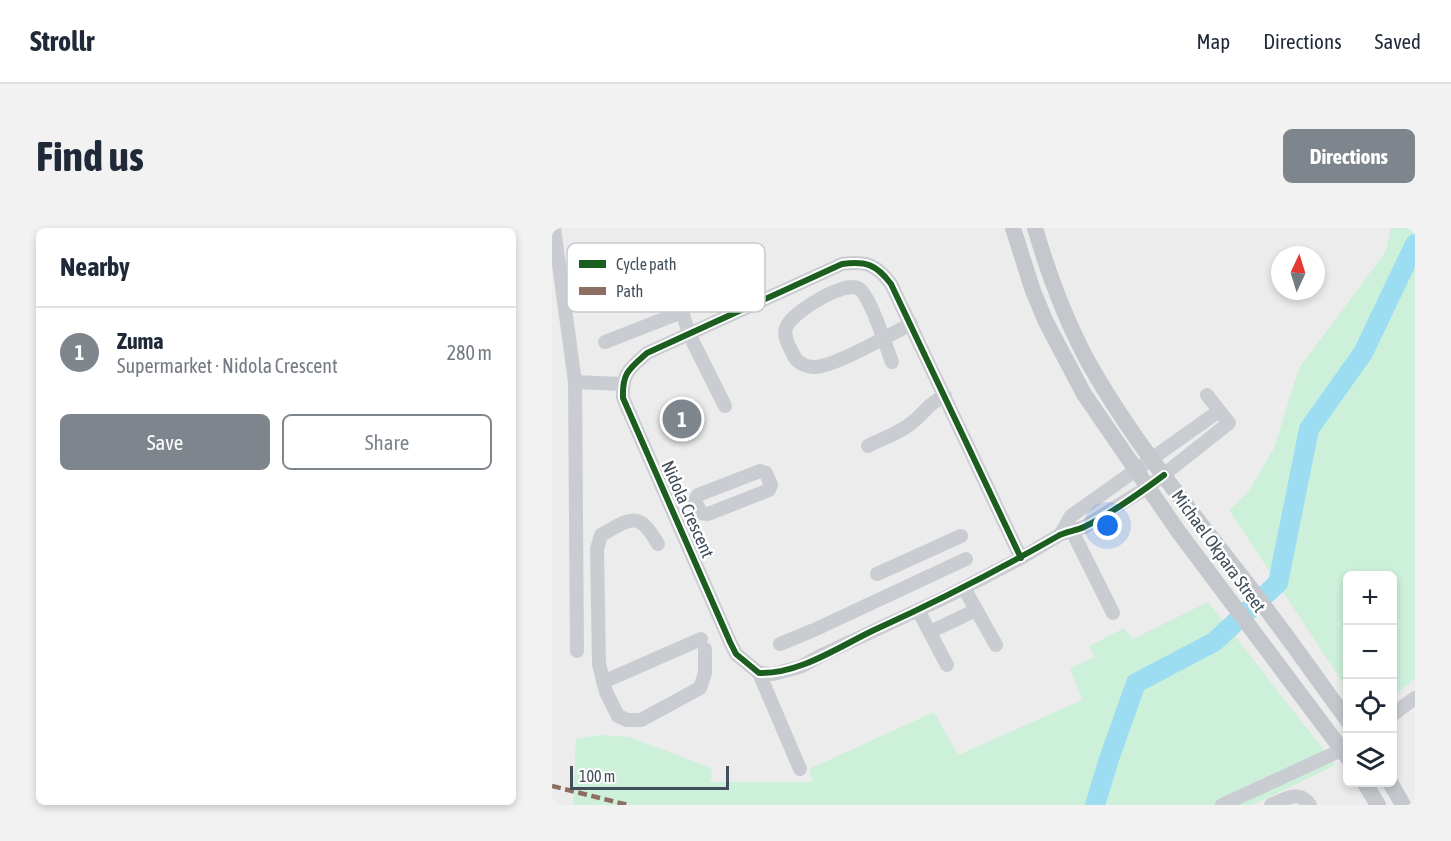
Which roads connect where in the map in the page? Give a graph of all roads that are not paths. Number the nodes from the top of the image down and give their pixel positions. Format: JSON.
{"nodes":[{"id":1,"x":554,"y":228,"type":"edge"},
{"id":2,"x":1013,"y":228,"type":"edge"},
{"id":3,"x":1035,"y":228,"type":"edge"},
{"id":4,"x":765,"y":299,"type":"edge"},
{"id":5,"x":682,"y":312,"type":"joint"},
{"id":6,"x":737,"y":312,"type":"edge"},
{"id":7,"x":910,"y":324,"type":"junction"},
{"id":8,"x":689,"y":334,"type":"junction"},
{"id":9,"x":883,"y":338,"type":"junction"},
{"id":10,"x":605,"y":342,"type":"dead end"},
{"id":11,"x":892,"y":362,"type":"dead end"},
{"id":12,"x":575,"y":382,"type":"junction"},
{"id":13,"x":622,"y":384,"type":"junction"},
{"id":14,"x":1207,"y":395,"type":"dead end"},
{"id":15,"x":945,"y":396,"type":"junction"},
{"id":16,"x":724,"y":406,"type":"dead end"},
{"id":17,"x":1219,"y":411,"type":"junction"},
{"id":18,"x":868,"y":446,"type":"dead end"},
{"id":19,"x":1152,"y":459,"type":"junction"},
{"id":20,"x":1135,"y":470,"type":"junction"},
{"id":21,"x":1164,"y":475,"type":"junction"},
{"id":22,"x":1148,"y":487,"type":"junction"},
{"id":23,"x":698,"y":508,"type":"junction"},
{"id":24,"x":675,"y":519,"type":"junction"},
{"id":25,"x":1067,"y":532,"type":"junction"},
{"id":26,"x":961,"y":536,"type":"dead end"},
{"id":27,"x":658,"y":544,"type":"dead end"},
{"id":28,"x":920,"y":554,"type":"junction"},
{"id":29,"x":1021,"y":558,"type":"junction"},
{"id":30,"x":966,"y":559,"type":"dead end"},
{"id":31,"x":877,"y":574,"type":"dead end"},
{"id":32,"x":933,"y":575,"type":"junction"},
{"id":33,"x":964,"y":588,"type":"junction"},
{"id":34,"x":946,"y":597,"type":"junction"},
{"id":35,"x":918,"y":610,"type":"junction"},
{"id":36,"x":976,"y":610,"type":"junction"},
{"id":37,"x":1113,"y":613,"type":"dead end"},
{"id":38,"x":814,"y":630,"type":"junction"},
{"id":39,"x":930,"y":632,"type":"junction"},
{"id":40,"x":780,"y":644,"type":"dead end"},
{"id":41,"x":996,"y":645,"type":"dead end"},
{"id":42,"x":577,"y":651,"type":"dead end"},
{"id":43,"x":824,"y":654,"type":"junction"},
{"id":44,"x":947,"y":665,"type":"dead end"},
{"id":45,"x":759,"y":674,"type":"junction"},
{"id":46,"x":603,"y":682,"type":"junction"},
{"id":47,"x":1415,"y":698,"type":"edge"},
{"id":48,"x":1397,"y":711,"type":"edge"},
{"id":49,"x":1343,"y":715,"type":"edge"},
{"id":50,"x":1343,"y":748,"type":"edge"},
{"id":51,"x":1343,"y":753,"type":"edge"},
{"id":52,"x":800,"y":769,"type":"dead end"},
{"id":53,"x":1366,"y":787,"type":"edge"},
{"id":54,"x":1392,"y":787,"type":"edge"},
{"id":55,"x":1222,"y":805,"type":"edge"},
{"id":56,"x":1271,"y":805,"type":"edge"},
{"id":57,"x":1310,"y":805,"type":"edge"},
{"id":58,"x":1377,"y":805,"type":"edge"},
{"id":59,"x":1403,"y":805,"type":"edge"}],
"edges":[{"from":1,"to":12,"type":"street"},
{"from":2,"to":20,"type":"main road","name":"Michael Okpara Street"},
{"from":3,"to":19,"type":"main road","name":"Michael Okpara Street"},
{"from":4,"to":7,"type":"street"},
{"from":5,"to":8,"type":"street"},
{"from":5,"to":10,"type":"street"},
{"from":6,"to":8,"type":"street"},
{"from":7,"to":9,"type":"street"},
{"from":7,"to":15,"type":"street"},
{"from":8,"to":13,"type":"street"},
{"from":8,"to":16,"type":"street"},
{"from":9,"to":9,"type":"street"},
{"from":9,"to":11,"type":"street"},
{"from":12,"to":13,"type":"street"},
{"from":12,"to":42,"type":"street"},
{"from":13,"to":24,"type":"street","name":"Nidola Crescent"},
{"from":14,"to":17,"type":"street"},
{"from":15,"to":18,"type":"street"},
{"from":15,"to":29,"type":"street"},
{"from":17,"to":19,"type":"street"},
{"from":17,"to":21,"type":"street"},
{"from":19,"to":20,"type":"street"},
{"from":19,"to":21,"type":"main road","name":"Michael Okpara Street"},
{"from":20,"to":22,"type":"main road","name":"Michael Okpara Street"},
{"from":20,"to":25,"type":"street"},
{"from":21,"to":22,"type":"street"},
{"from":21,"to":49,"type":"main road","name":"Michael Okpara Street"},
{"from":22,"to":25,"type":"street"},
{"from":22,"to":50,"type":"main road","name":"Michael Okpara Street"},
{"from":23,"to":23,"type":"street"},
{"from":23,"to":24,"type":"street"},
{"from":24,"to":45,"type":"street","name":"Nidola Crescent"},
{"from":25,"to":29,"type":"street"},
{"from":25,"to":37,"type":"street"},
{"from":26,"to":28,"type":"street"},
{"from":27,"to":46,"type":"street"},
{"from":28,"to":31,"type":"street"},
{"from":28,"to":32,"type":"street"},
{"from":29,"to":33,"type":"street"},
{"from":30,"to":32,"type":"street"},
{"from":32,"to":34,"type":"street"},
{"from":32,"to":38,"type":"street"},
{"from":33,"to":34,"type":"street"},
{"from":33,"to":36,"type":"street"},
{"from":34,"to":35,"type":"street"},
{"from":35,"to":39,"type":"street"},
{"from":35,"to":43,"type":"street"},
{"from":36,"to":39,"type":"street"},
{"from":36,"to":41,"type":"street"},
{"from":38,"to":40,"type":"street"},
{"from":38,"to":43,"type":"street"},
{"from":39,"to":44,"type":"street"},
{"from":43,"to":45,"type":"street"},
{"from":45,"to":52,"type":"street"},
{"from":46,"to":46,"type":"street"},
{"from":47,"to":48,"type":"street"},
{"from":51,"to":55,"type":"street"},
{"from":53,"to":58,"type":"main road"},
{"from":54,"to":59,"type":"main road"},
{"from":56,"to":57,"type":"street"}]}
